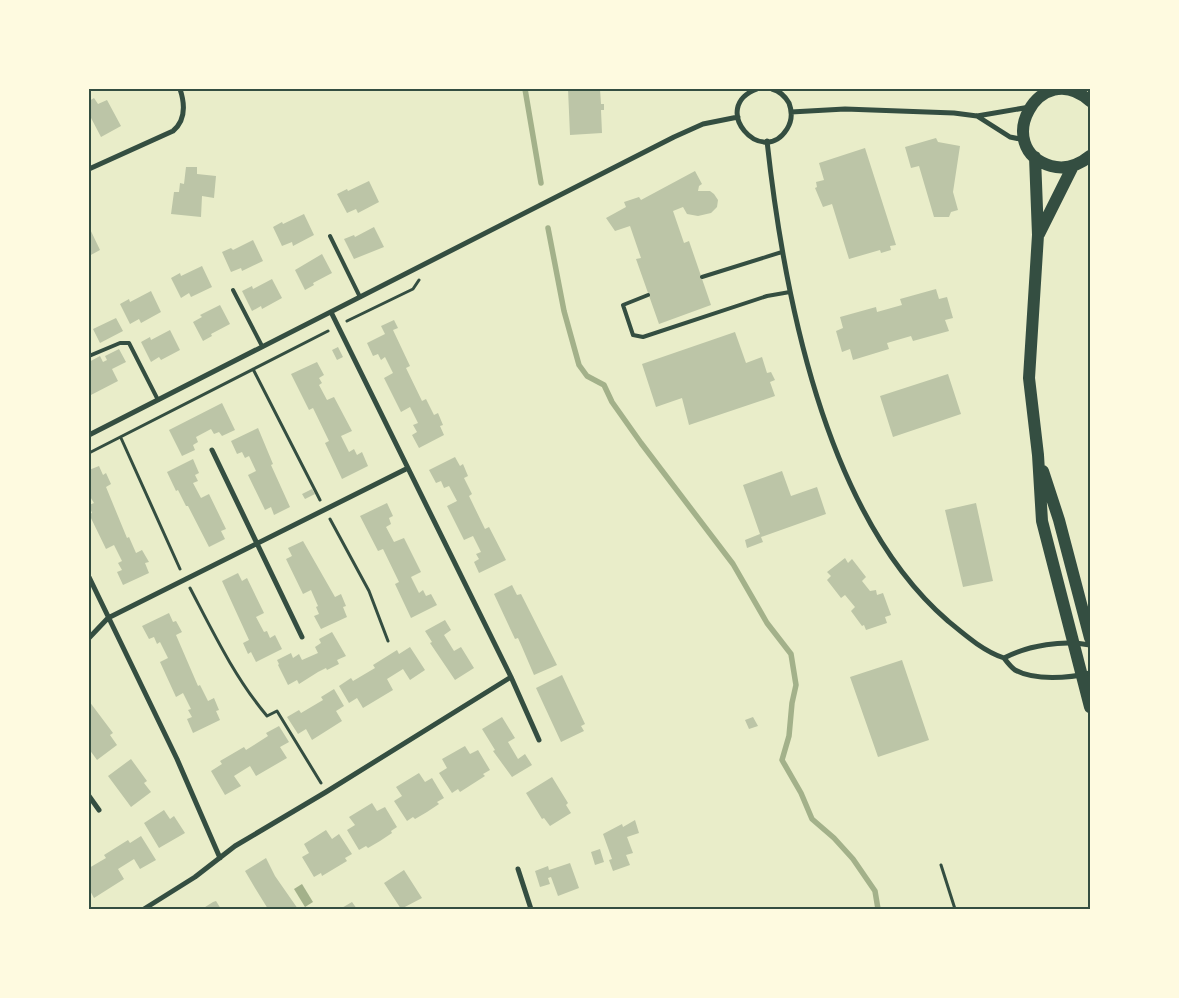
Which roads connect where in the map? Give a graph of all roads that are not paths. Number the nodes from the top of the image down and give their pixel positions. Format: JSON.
{"nodes":[{"id":1,"x":180,"y":89,"type":"edge"},
{"id":2,"x":757,"y":89,"type":"edge"},
{"id":3,"x":772,"y":89,"type":"edge"},
{"id":4,"x":1056,"y":89,"type":"edge"},
{"id":5,"x":1090,"y":101,"type":"edge"},
{"id":6,"x":1030,"y":106,"type":"junction"},
{"id":7,"x":791,"y":112,"type":"junction"},
{"id":8,"x":977,"y":116,"type":"junction"},
{"id":9,"x":738,"y":117,"type":"junction"},
{"id":10,"x":1025,"y":140,"type":"junction"},
{"id":11,"x":767,"y":141,"type":"junction"},
{"id":12,"x":1090,"y":156,"type":"edge"},
{"id":13,"x":1035,"y":157,"type":"junction"},
{"id":14,"x":1072,"y":166,"type":"junction"},
{"id":15,"x":89,"y":169,"type":"edge"},
{"id":16,"x":330,"y":236,"type":"dead end"},
{"id":17,"x":1038,"y":236,"type":"junction"},
{"id":18,"x":782,"y":252,"type":"junction"},
{"id":19,"x":702,"y":277,"type":"dead end"},
{"id":20,"x":233,"y":290,"type":"dead end"},
{"id":21,"x":790,"y":292,"type":"junction"},
{"id":22,"x":648,"y":295,"type":"dead end"},
{"id":23,"x":360,"y":297,"type":"junction"},
{"id":24,"x":331,"y":312,"type":"junction"},
{"id":25,"x":262,"y":346,"type":"junction"},
{"id":26,"x":89,"y":356,"type":"edge"},
{"id":27,"x":158,"y":400,"type":"junction"},
{"id":28,"x":89,"y":435,"type":"edge"},
{"id":29,"x":212,"y":450,"type":"dead end"},
{"id":30,"x":1038,"y":455,"type":"junction"},
{"id":31,"x":408,"y":468,"type":"junction"},
{"id":32,"x":256,"y":543,"type":"junction"},
{"id":33,"x":89,"y":577,"type":"edge"},
{"id":34,"x":108,"y":618,"type":"junction"},
{"id":35,"x":302,"y":637,"type":"dead end"},
{"id":36,"x":89,"y":638,"type":"edge"},
{"id":37,"x":1090,"y":638,"type":"edge"},
{"id":38,"x":1072,"y":642,"type":"junction"},
{"id":39,"x":1090,"y":645,"type":"edge"},
{"id":40,"x":1004,"y":658,"type":"junction"},
{"id":41,"x":1086,"y":674,"type":"edge"},
{"id":42,"x":511,"y":677,"type":"junction"},
{"id":43,"x":1090,"y":707,"type":"edge"},
{"id":44,"x":539,"y":740,"type":"dead end"},
{"id":45,"x":89,"y":796,"type":"edge"},
{"id":46,"x":99,"y":810,"type":"dead end"},
{"id":47,"x":220,"y":858,"type":"junction"},
{"id":48,"x":518,"y":869,"type":"dead end"},
{"id":49,"x":144,"y":909,"type":"edge"},
{"id":50,"x":531,"y":909,"type":"edge"}],
"edges":[{"from":1,"to":15,"type":"street"},
{"from":2,"to":9,"type":"street"},
{"from":3,"to":7,"type":"street"},
{"from":4,"to":5,"type":"main road"},
{"from":4,"to":6,"type":"main road"},
{"from":6,"to":8,"type":"street"},
{"from":6,"to":10,"type":"main road"},
{"from":7,"to":8,"type":"street"},
{"from":7,"to":11,"type":"street"},
{"from":8,"to":10,"type":"street"},
{"from":9,"to":11,"type":"street"},
{"from":9,"to":23,"type":"street"},
{"from":10,"to":13,"type":"main road"},
{"from":11,"to":18,"type":"street"},
{"from":12,"to":14,"type":"main road"},
{"from":13,"to":14,"type":"main road"},
{"from":13,"to":17,"type":"main road"},
{"from":14,"to":17,"type":"main road"},
{"from":16,"to":23,"type":"lane"},
{"from":17,"to":30,"type":"main road"},
{"from":18,"to":19,"type":"lane"},
{"from":18,"to":21,"type":"street"},
{"from":20,"to":25,"type":"lane"},
{"from":21,"to":22,"type":"lane"},
{"from":21,"to":40,"type":"street"},
{"from":23,"to":24,"type":"street"},
{"from":24,"to":25,"type":"street"},
{"from":24,"to":31,"type":"street"},
{"from":25,"to":27,"type":"street"},
{"from":26,"to":27,"type":"lane"},
{"from":27,"to":28,"type":"street"},
{"from":29,"to":32,"type":"street"},
{"from":30,"to":37,"type":"main road"},
{"from":30,"to":38,"type":"main road"},
{"from":31,"to":32,"type":"street"},
{"from":31,"to":42,"type":"street"},
{"from":32,"to":34,"type":"street"},
{"from":32,"to":35,"type":"street"},
{"from":33,"to":34,"type":"street"},
{"from":34,"to":36,"type":"street"},
{"from":34,"to":47,"type":"street"},
{"from":38,"to":39,"type":"street"},
{"from":38,"to":40,"type":"street"},
{"from":38,"to":41,"type":"main road"},
{"from":40,"to":41,"type":"street"},
{"from":41,"to":43,"type":"main road"},
{"from":42,"to":44,"type":"street"},
{"from":42,"to":47,"type":"street"},
{"from":45,"to":46,"type":"street"},
{"from":47,"to":49,"type":"street"},
{"from":48,"to":50,"type":"street"}]}
